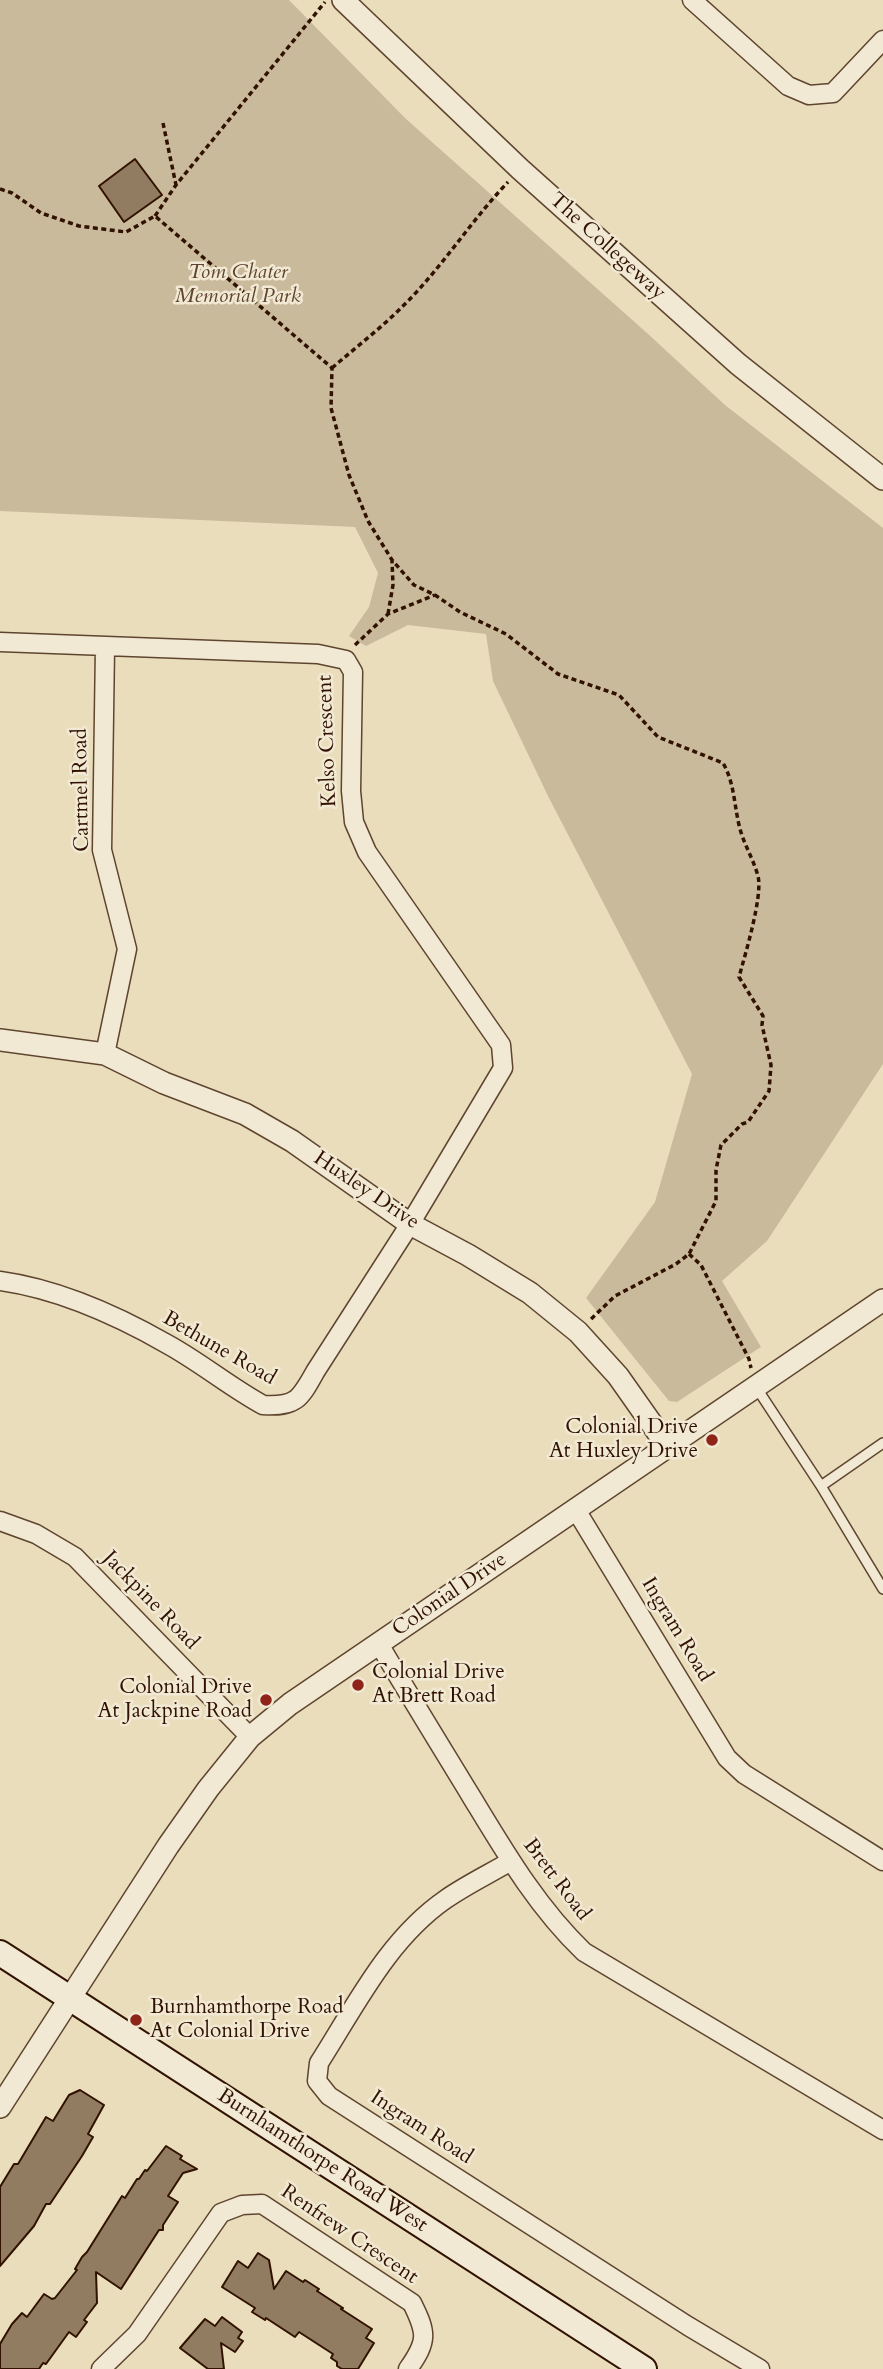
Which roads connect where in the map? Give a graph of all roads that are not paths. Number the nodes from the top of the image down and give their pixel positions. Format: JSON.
{"nodes":[{"id":1,"x":343,"y":0,"type":"edge"},
{"id":2,"x":692,"y":0,"type":"edge"},
{"id":3,"x":883,"y":40,"type":"edge"},
{"id":4,"x":883,"y":479,"type":"edge"},
{"id":5,"x":0,"y":642,"type":"edge"},
{"id":6,"x":105,"y":647,"type":"junction"},
{"id":7,"x":0,"y":1040,"type":"edge"},
{"id":8,"x":105,"y":1054,"type":"junction"},
{"id":9,"x":411,"y":1224,"type":"junction"},
{"id":10,"x":0,"y":1281,"type":"edge"},
{"id":11,"x":881,"y":1305,"type":"edge"},
{"id":12,"x":756,"y":1387,"type":"junction"},
{"id":13,"x":883,"y":1443,"type":"edge"},
{"id":14,"x":668,"y":1447,"type":"junction"},
{"id":15,"x":821,"y":1486,"type":"junction"},
{"id":16,"x":576,"y":1510,"type":"junction"},
{"id":17,"x":0,"y":1521,"type":"edge"},
{"id":18,"x":883,"y":1589,"type":"edge"},
{"id":19,"x":379,"y":1644,"type":"junction"},
{"id":20,"x":250,"y":1737,"type":"junction"},
{"id":21,"x":511,"y":1861,"type":"junction"},
{"id":22,"x":883,"y":1861,"type":"edge"},
{"id":23,"x":0,"y":1953,"type":"edge"},
{"id":24,"x":70,"y":1998,"type":"junction"},
{"id":25,"x":0,"y":2107,"type":"edge"},
{"id":26,"x":883,"y":2130,"type":"edge"},
{"id":27,"x":101,"y":2369,"type":"edge"},
{"id":28,"x":408,"y":2369,"type":"edge"},
{"id":29,"x":644,"y":2369,"type":"edge"},
{"id":30,"x":761,"y":2369,"type":"edge"}],
"edges":[{"from":1,"to":4,"type":"street","name":"The Collegeway"},
{"from":2,"to":3,"type":"street"},
{"from":5,"to":6,"type":"street","name":"Kelso Crescent"},
{"from":6,"to":8,"type":"street","name":"Cartmel Road"},
{"from":6,"to":9,"type":"street","name":"Kelso Crescent"},
{"from":7,"to":8,"type":"street","name":"Huxley Drive"},
{"from":8,"to":9,"type":"street","name":"Huxley Drive"},
{"from":9,"to":10,"type":"street","name":"Bethune Road"},
{"from":9,"to":14,"type":"street","name":"Huxley Drive"},
{"from":11,"to":12,"type":"street","name":"Colonial Drive"},
{"from":12,"to":14,"type":"street","name":"Colonial Drive"},
{"from":12,"to":15,"type":"lane"},
{"from":13,"to":15,"type":"lane"},
{"from":14,"to":16,"type":"street","name":"Colonial Drive"},
{"from":15,"to":18,"type":"lane"},
{"from":16,"to":19,"type":"street","name":"Colonial Drive"},
{"from":16,"to":22,"type":"street","name":"Ingram Road"},
{"from":17,"to":20,"type":"street","name":"Jackpine Road"},
{"from":19,"to":20,"type":"street","name":"Colonial Drive"},
{"from":19,"to":21,"type":"street","name":"Brett Road"},
{"from":20,"to":24,"type":"street","name":"Colonial Drive"},
{"from":21,"to":26,"type":"street","name":"Brett Road"},
{"from":21,"to":30,"type":"street","name":"Ingram Road"},
{"from":23,"to":24,"type":"main road","name":"Burnhamthorpe Road West"},
{"from":24,"to":25,"type":"street","name":"Colonial Drive"},
{"from":24,"to":29,"type":"main road","name":"Burnhamthorpe Road West"},
{"from":27,"to":28,"type":"street","name":"Renfrew Crescent"}]}
